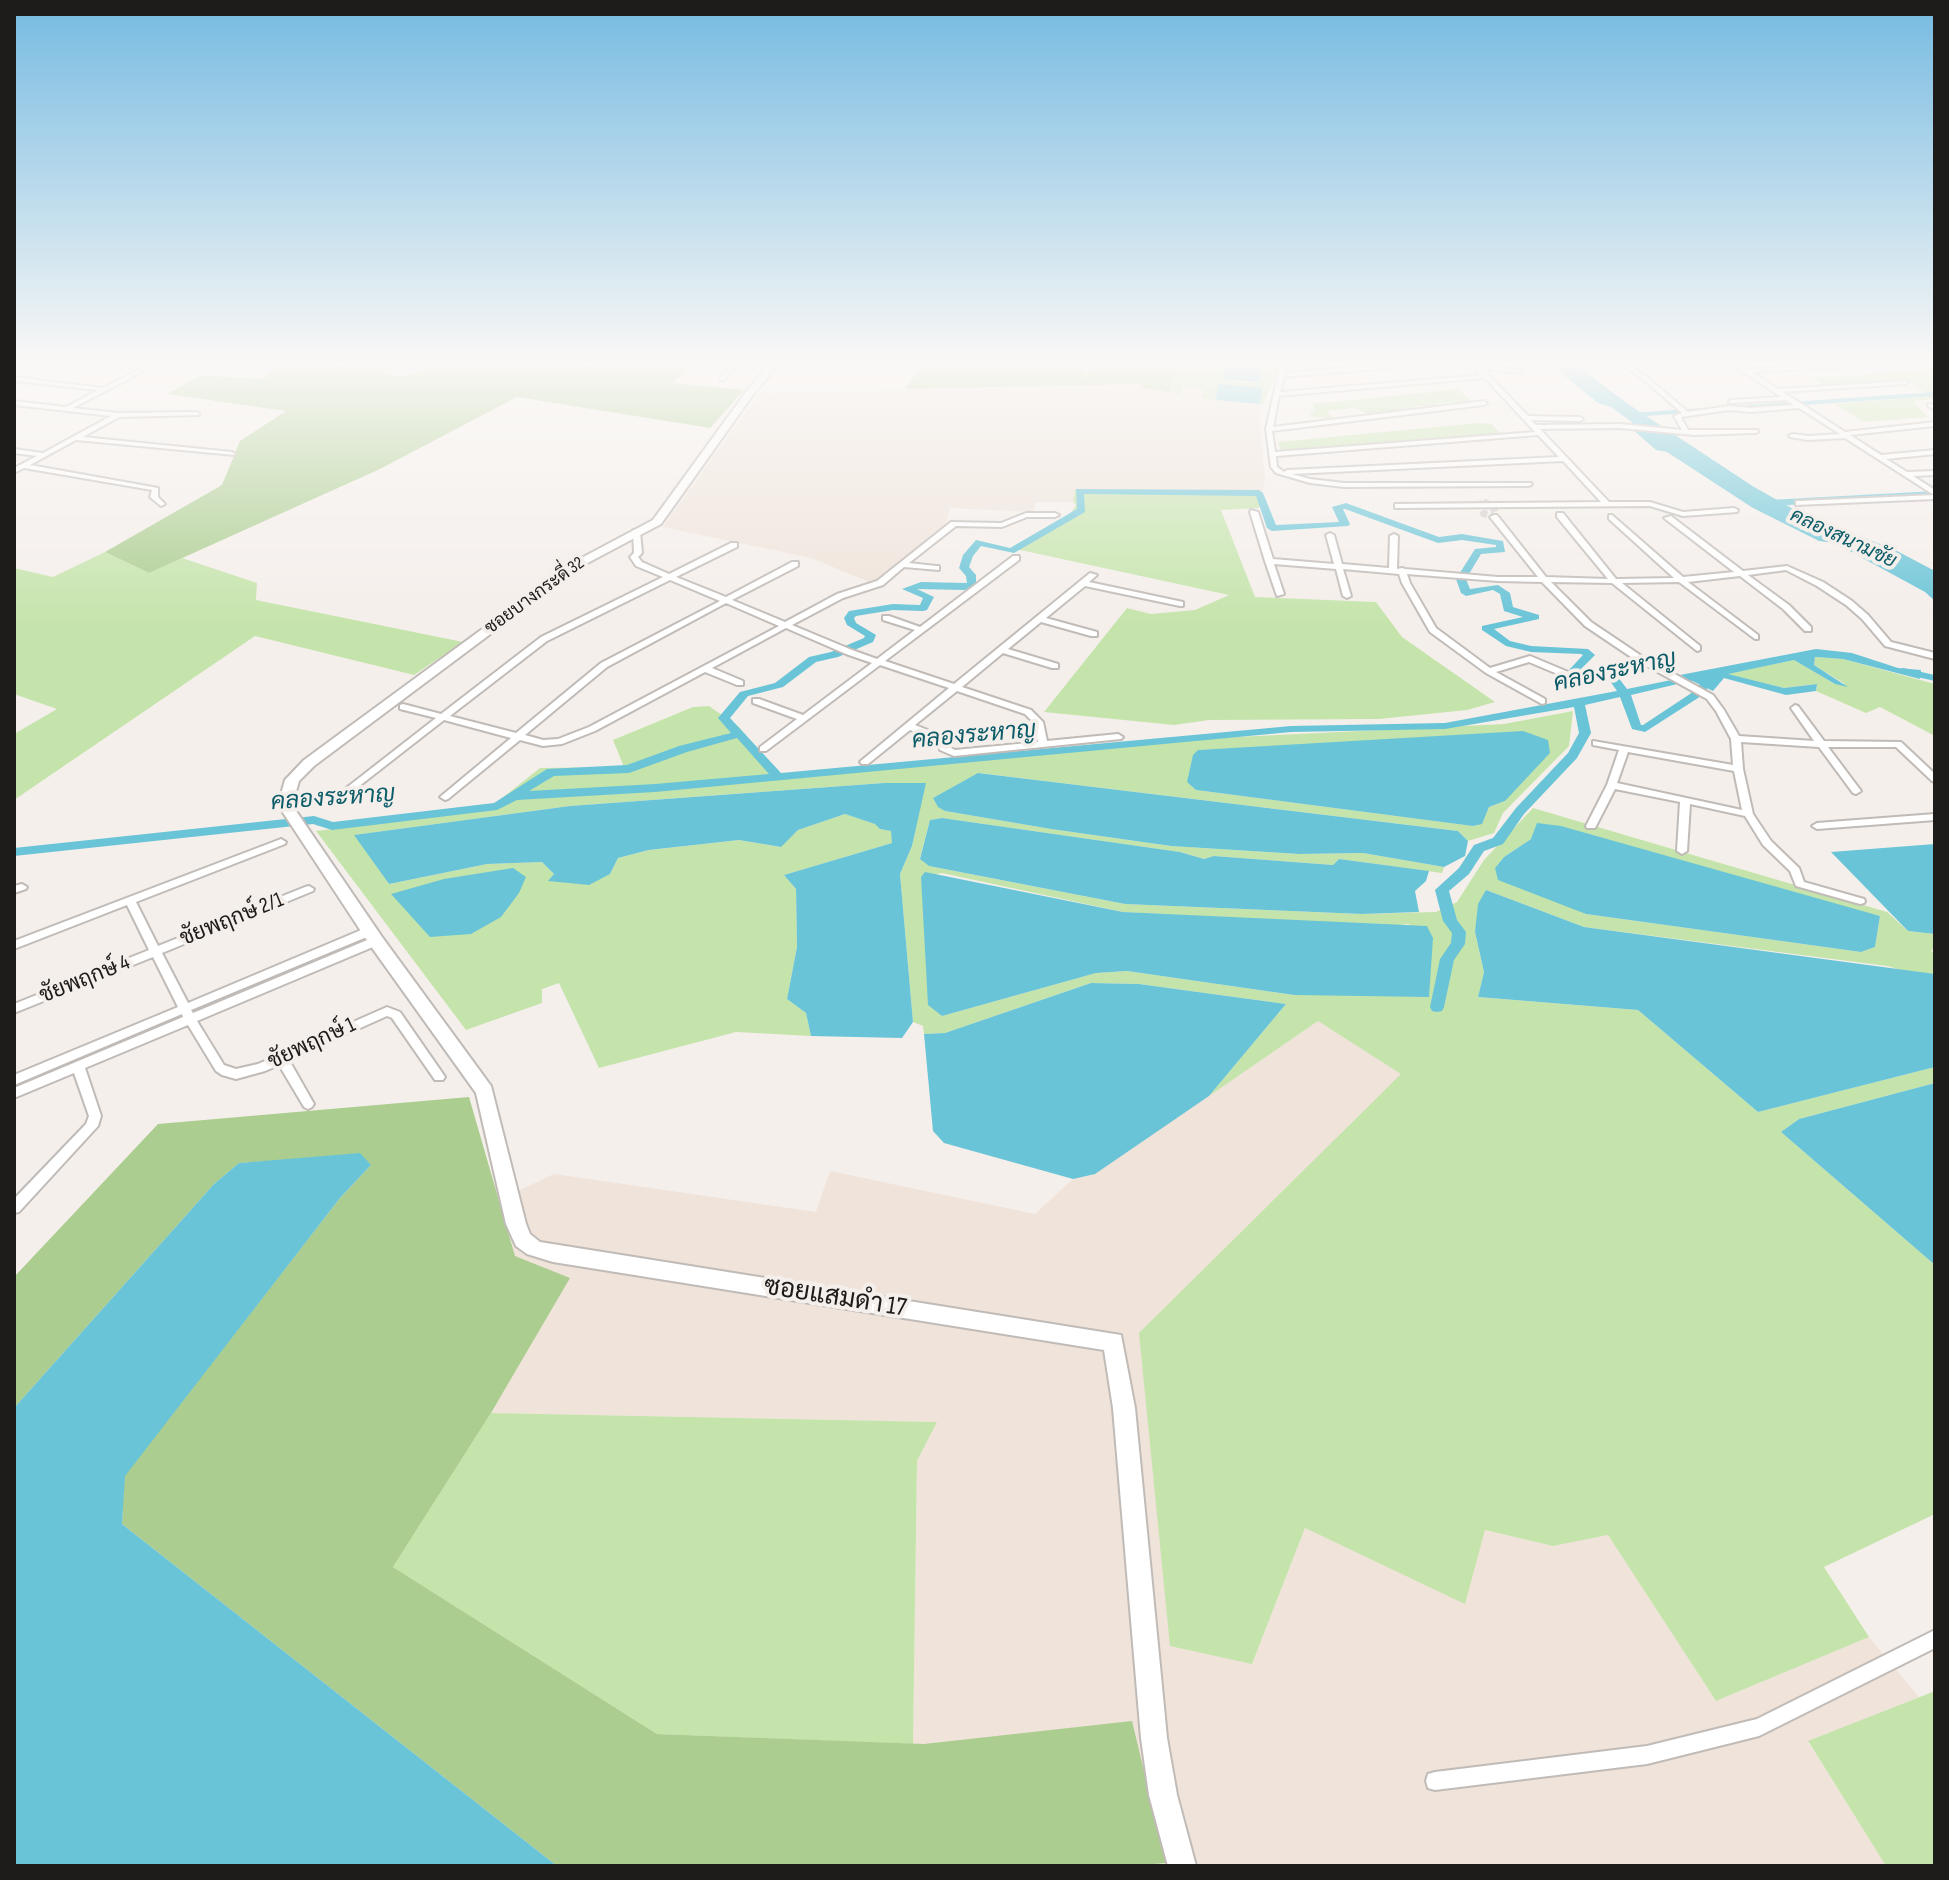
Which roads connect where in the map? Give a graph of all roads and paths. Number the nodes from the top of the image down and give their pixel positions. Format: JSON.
{"nodes":[{"id":1,"x":55,"y":449,"type":"edge"},
{"id":2,"x":181,"y":449,"type":"edge"},
{"id":3,"x":710,"y":449,"type":"edge"},
{"id":4,"x":1271,"y":449,"type":"edge"},
{"id":5,"x":1331,"y":449,"type":"edge"},
{"id":6,"x":1556,"y":449,"type":"edge"},
{"id":7,"x":1867,"y":449,"type":"edge"},
{"id":8,"x":14,"y":451,"type":"edge"},
{"id":9,"x":1935,"y":452,"type":"edge"},
{"id":10,"x":232,"y":454,"type":"dead end"},
{"id":11,"x":1272,"y":454,"type":"junction"},
{"id":12,"x":43,"y":455,"type":"junction"},
{"id":13,"x":1881,"y":457,"type":"junction"},
{"id":14,"x":1565,"y":459,"type":"junction"},
{"id":15,"x":22,"y":466,"type":"junction"},
{"id":16,"x":14,"y":471,"type":"edge"},
{"id":17,"x":1278,"y":472,"type":"junction"},
{"id":18,"x":1935,"y":473,"type":"edge"},
{"id":19,"x":1908,"y":474,"type":"junction"},
{"id":20,"x":1529,"y":484,"type":"dead end"},
{"id":21,"x":1471,"y":485,"type":"junction"},
{"id":22,"x":1935,"y":495,"type":"edge"},
{"id":23,"x":1483,"y":502,"type":"tunnel mouth"},
{"id":24,"x":1799,"y":503,"type":"dead end"},
{"id":25,"x":161,"y":504,"type":"dead end"},
{"id":26,"x":1608,"y":505,"type":"junction"},
{"id":27,"x":1398,"y":506,"type":"dead end"},
{"id":28,"x":1734,"y":510,"type":"dead end"},
{"id":29,"x":1254,"y":512,"type":"dead end"},
{"id":30,"x":1055,"y":515,"type":"dead end"},
{"id":31,"x":1560,"y":515,"type":"dead end"},
{"id":32,"x":1494,"y":517,"type":"dead end"},
{"id":33,"x":1612,"y":517,"type":"dead end"},
{"id":34,"x":1668,"y":518,"type":"dead end"},
{"id":35,"x":636,"y":532,"type":"junction"},
{"id":36,"x":1330,"y":535,"type":"dead end"},
{"id":37,"x":1394,"y":536,"type":"dead end"},
{"id":38,"x":734,"y":545,"type":"dead end"},
{"id":39,"x":1016,"y":558,"type":"dead end"},
{"id":40,"x":1269,"y":561,"type":"junction"},
{"id":41,"x":795,"y":564,"type":"dead end"},
{"id":42,"x":903,"y":565,"type":"junction"},
{"id":43,"x":1338,"y":565,"type":"junction"},
{"id":44,"x":936,"y":568,"type":"dead end"},
{"id":45,"x":1398,"y":569,"type":"junction"},
{"id":46,"x":1093,"y":575,"type":"dead end"},
{"id":47,"x":1742,"y":575,"type":"junction"},
{"id":48,"x":669,"y":577,"type":"junction"},
{"id":49,"x":1543,"y":579,"type":"junction"},
{"id":50,"x":1681,"y":580,"type":"junction"},
{"id":51,"x":1614,"y":581,"type":"junction"},
{"id":52,"x":1084,"y":583,"type":"junction"},
{"id":53,"x":1280,"y":594,"type":"dead end"},
{"id":54,"x":1347,"y":596,"type":"dead end"},
{"id":55,"x":725,"y":602,"type":"junction"},
{"id":56,"x":1180,"y":604,"type":"dead end"},
{"id":57,"x":886,"y":618,"type":"dead end"},
{"id":58,"x":1040,"y":619,"type":"junction"},
{"id":59,"x":783,"y":625,"type":"junction"},
{"id":60,"x":1808,"y":629,"type":"dead end"},
{"id":61,"x":922,"y":630,"type":"junction"},
{"id":62,"x":1094,"y":634,"type":"dead end"},
{"id":63,"x":1755,"y":637,"type":"dead end"},
{"id":64,"x":1697,"y":648,"type":"dead end"},
{"id":65,"x":1002,"y":650,"type":"junction"},
{"id":66,"x":1935,"y":656,"type":"edge"},
{"id":67,"x":879,"y":663,"type":"junction"},
{"id":68,"x":1055,"y":666,"type":"dead end"},
{"id":69,"x":704,"y":668,"type":"junction"},
{"id":70,"x":1489,"y":671,"type":"junction"},
{"id":71,"x":1570,"y":676,"type":"dead end"},
{"id":72,"x":740,"y":683,"type":"dead end"},
{"id":73,"x":955,"y":689,"type":"junction"},
{"id":74,"x":756,"y":701,"type":"dead end"},
{"id":75,"x":1542,"y":701,"type":"dead end"},
{"id":76,"x":403,"y":707,"type":"dead end"},
{"id":77,"x":1795,"y":708,"type":"dead end"},
{"id":78,"x":443,"y":718,"type":"junction"},
{"id":79,"x":804,"y":718,"type":"junction"},
{"id":80,"x":909,"y":726,"type":"junction"},
{"id":81,"x":518,"y":736,"type":"junction"},
{"id":82,"x":1118,"y":737,"type":"dead end"},
{"id":83,"x":1736,"y":739,"type":"junction"},
{"id":84,"x":1596,"y":743,"type":"dead end"},
{"id":85,"x":1043,"y":744,"type":"junction"},
{"id":86,"x":1820,"y":744,"type":"junction"},
{"id":87,"x":1624,"y":748,"type":"junction"},
{"id":88,"x":763,"y":749,"type":"dead end"},
{"id":89,"x":865,"y":762,"type":"dead end"},
{"id":90,"x":1738,"y":769,"type":"junction"},
{"id":91,"x":1935,"y":779,"type":"edge"},
{"id":92,"x":1612,"y":785,"type":"junction"},
{"id":93,"x":1856,"y":791,"type":"dead end"},
{"id":94,"x":445,"y":797,"type":"dead end"},
{"id":95,"x":1685,"y":801,"type":"junction"},
{"id":96,"x":332,"y":803,"type":"dead end"},
{"id":97,"x":1748,"y":814,"type":"junction"},
{"id":98,"x":1935,"y":817,"type":"edge"},
{"id":99,"x":296,"y":825,"type":"joint"},
{"id":100,"x":1591,"y":826,"type":"dead end"},
{"id":101,"x":1817,"y":826,"type":"dead end"},
{"id":102,"x":281,"y":842,"type":"dead end"},
{"id":103,"x":1682,"y":851,"type":"dead end"},
{"id":104,"x":309,"y":889,"type":"dead end"},
{"id":105,"x":130,"y":901,"type":"junction"},
{"id":106,"x":1860,"y":901,"type":"dead end"},
{"id":107,"x":373,"y":936,"type":"junction"},
{"id":108,"x":14,"y":945,"type":"edge"},
{"id":109,"x":155,"y":952,"type":"junction"},
{"id":110,"x":14,"y":1009,"type":"edge"},
{"id":111,"x":188,"y":1014,"type":"junction"},
{"id":112,"x":130,"y":1039,"type":"junction"},
{"id":113,"x":282,"y":1059,"type":"junction"},
{"id":114,"x":78,"y":1066,"type":"junction"},
{"id":115,"x":439,"y":1077,"type":"dead end"},
{"id":116,"x":17,"y":1086,"type":"edge"},
{"id":117,"x":308,"y":1104,"type":"dead end"},
{"id":118,"x":14,"y":1208,"type":"edge"},
{"id":119,"x":1935,"y":1639,"type":"edge"},
{"id":120,"x":1435,"y":1781,"type":"dead end"},
{"id":121,"x":1182,"y":1866,"type":"edge"}],
"edges":[{"from":1,"to":12,"type":"street"},
{"from":2,"to":10,"type":"street"},
{"from":3,"to":35,"type":"street","name":"ซอยบางกระดี่ 32"},
{"from":4,"to":11,"type":"street"},
{"from":5,"to":11,"type":"street"},
{"from":6,"to":14,"type":"street"},
{"from":7,"to":13,"type":"street"},
{"from":8,"to":12,"type":"street"},
{"from":9,"to":13,"type":"street"},
{"from":11,"to":17,"type":"street"},
{"from":12,"to":15,"type":"street"},
{"from":13,"to":19,"type":"street"},
{"from":14,"to":17,"type":"street"},
{"from":14,"to":26,"type":"street"},
{"from":15,"to":16,"type":"street"},
{"from":15,"to":25,"type":"street"},
{"from":17,"to":21,"type":"street"},
{"from":18,"to":19,"type":"street"},
{"from":19,"to":22,"type":"street"},
{"from":20,"to":21,"type":"street"},
{"from":21,"to":23,"type":"street"},
{"from":22,"to":24,"type":"street"},
{"from":26,"to":27,"type":"street"},
{"from":26,"to":28,"type":"street"},
{"from":29,"to":40,"type":"street"},
{"from":30,"to":42,"type":"street"},
{"from":31,"to":51,"type":"street"},
{"from":32,"to":49,"type":"street"},
{"from":33,"to":50,"type":"street"},
{"from":34,"to":47,"type":"street"},
{"from":35,"to":48,"type":"street"},
{"from":35,"to":99,"type":"street","name":"ซอยบางกระดี่ 32"},
{"from":36,"to":43,"type":"street"},
{"from":37,"to":45,"type":"street"},
{"from":38,"to":48,"type":"street"},
{"from":39,"to":61,"type":"street"},
{"from":40,"to":43,"type":"street"},
{"from":40,"to":53,"type":"street"},
{"from":41,"to":55,"type":"street"},
{"from":42,"to":44,"type":"street"},
{"from":42,"to":59,"type":"street"},
{"from":43,"to":45,"type":"street"},
{"from":43,"to":54,"type":"street"},
{"from":45,"to":49,"type":"street"},
{"from":45,"to":70,"type":"street"},
{"from":46,"to":52,"type":"street"},
{"from":47,"to":50,"type":"street"},
{"from":47,"to":60,"type":"street"},
{"from":47,"to":66,"type":"street"},
{"from":48,"to":55,"type":"street"},
{"from":48,"to":78,"type":"street"},
{"from":49,"to":51,"type":"street"},
{"from":49,"to":83,"type":"street"},
{"from":50,"to":51,"type":"street"},
{"from":50,"to":63,"type":"street"},
{"from":51,"to":64,"type":"street"},
{"from":52,"to":56,"type":"street"},
{"from":52,"to":58,"type":"street"},
{"from":55,"to":59,"type":"street"},
{"from":55,"to":81,"type":"street"},
{"from":57,"to":61,"type":"street"},
{"from":58,"to":62,"type":"street"},
{"from":58,"to":65,"type":"street"},
{"from":59,"to":67,"type":"street"},
{"from":59,"to":69,"type":"street"},
{"from":61,"to":67,"type":"street"},
{"from":65,"to":68,"type":"street"},
{"from":65,"to":73,"type":"street"},
{"from":67,"to":73,"type":"street"},
{"from":67,"to":79,"type":"street"},
{"from":69,"to":72,"type":"street"},
{"from":69,"to":81,"type":"street"},
{"from":70,"to":71,"type":"street"},
{"from":70,"to":75,"type":"street"},
{"from":73,"to":80,"type":"street"},
{"from":73,"to":85,"type":"street"},
{"from":74,"to":79,"type":"street"},
{"from":76,"to":78,"type":"street"},
{"from":77,"to":86,"type":"street"},
{"from":78,"to":81,"type":"street"},
{"from":78,"to":96,"type":"street"},
{"from":79,"to":88,"type":"street"},
{"from":80,"to":85,"type":"street"},
{"from":80,"to":89,"type":"street"},
{"from":81,"to":94,"type":"street"},
{"from":82,"to":85,"type":"street"},
{"from":83,"to":86,"type":"street"},
{"from":83,"to":90,"type":"street"},
{"from":84,"to":87,"type":"street"},
{"from":86,"to":91,"type":"street"},
{"from":86,"to":93,"type":"street"},
{"from":87,"to":90,"type":"street"},
{"from":87,"to":92,"type":"street"},
{"from":90,"to":97,"type":"street"},
{"from":92,"to":95,"type":"street"},
{"from":92,"to":100,"type":"street"},
{"from":95,"to":97,"type":"street"},
{"from":95,"to":103,"type":"street"},
{"from":97,"to":106,"type":"street"},
{"from":98,"to":101,"type":"street"},
{"from":99,"to":107,"type":"street","name":"ซอยแสมดำ 17"},
{"from":102,"to":105,"type":"street"},
{"from":104,"to":109,"type":"street","name":"ชัยพฤกษ์ 2/1"},
{"from":105,"to":108,"type":"street"},
{"from":105,"to":109,"type":"street"},
{"from":107,"to":111,"type":"street"},
{"from":107,"to":121,"type":"street","name":"ซอยแสมดำ 17"},
{"from":109,"to":110,"type":"street","name":"ชัยพฤกษ์ 4"},
{"from":109,"to":111,"type":"street"},
{"from":111,"to":112,"type":"street"},
{"from":111,"to":113,"type":"street","name":"ชัยพฤกษ์ 1"},
{"from":112,"to":114,"type":"street"},
{"from":112,"to":116,"type":"street"},
{"from":113,"to":115,"type":"street","name":"ชัยพฤกษ์ 1"},
{"from":113,"to":117,"type":"street"},
{"from":114,"to":116,"type":"street"},
{"from":114,"to":118,"type":"street"},
{"from":119,"to":120,"type":"street"}]}
